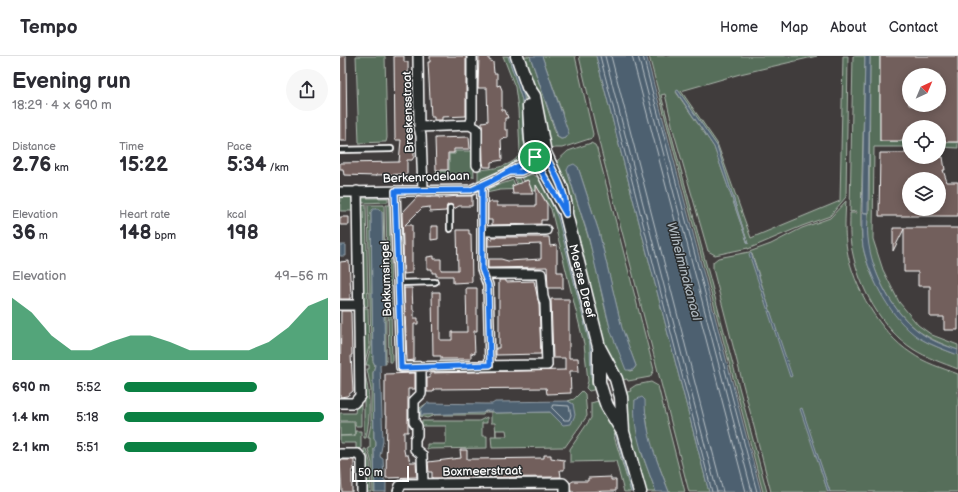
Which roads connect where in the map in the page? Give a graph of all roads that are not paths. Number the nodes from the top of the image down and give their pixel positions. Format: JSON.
{"nodes":[{"id":1,"x":418,"y":56,"type":"edge"},
{"id":2,"x":472,"y":56,"type":"edge"},
{"id":3,"x":517,"y":56,"type":"edge"},
{"id":4,"x":470,"y":125,"type":"junction"},
{"id":5,"x":419,"y":127,"type":"junction"},
{"id":6,"x":392,"y":149,"type":"dead end"},
{"id":7,"x":340,"y":150,"type":"edge"},
{"id":8,"x":542,"y":159,"type":"junction"},
{"id":9,"x":477,"y":165,"type":"dead end"},
{"id":10,"x":482,"y":186,"type":"junction"},
{"id":11,"x":423,"y":190,"type":"junction"},
{"id":12,"x":358,"y":191,"type":"junction"},
{"id":13,"x":395,"y":191,"type":"junction"},
{"id":14,"x":340,"y":192,"type":"edge"},
{"id":15,"x":450,"y":208,"type":"dead end"},
{"id":16,"x":450,"y":229,"type":"dead end"},
{"id":17,"x":546,"y":230,"type":"dead end"},
{"id":18,"x":482,"y":231,"type":"junction"},
{"id":19,"x":484,"y":274,"type":"junction"},
{"id":20,"x":435,"y":282,"type":"dead end"},
{"id":21,"x":398,"y":283,"type":"junction"},
{"id":22,"x":340,"y":305,"type":"edge"},
{"id":23,"x":359,"y":305,"type":"junction"},
{"id":24,"x":599,"y":347,"type":"junction"},
{"id":25,"x":490,"y":365,"type":"junction"},
{"id":26,"x":421,"y":368,"type":"junction"},
{"id":27,"x":340,"y":403,"type":"edge"},
{"id":28,"x":623,"y":432,"type":"junction"},
{"id":29,"x":340,"y":454,"type":"edge"},
{"id":30,"x":423,"y":484,"type":"junction"},
{"id":31,"x":486,"y":488,"type":"edge"},
{"id":32,"x":564,"y":488,"type":"edge"},
{"id":33,"x":399,"y":489,"type":"edge"},
{"id":34,"x":362,"y":492,"type":"edge"},
{"id":35,"x":640,"y":492,"type":"edge"}],
"edges":[{"from":1,"to":5,"type":"street","name":"Breskensstraat"},
{"from":2,"to":4,"type":"street"},
{"from":3,"to":8,"type":"street","name":"Moerse Dreef"},
{"from":4,"to":5,"type":"street"},
{"from":4,"to":9,"type":"street"},
{"from":5,"to":11,"type":"street","name":"Breskensstraat"},
{"from":6,"to":7,"type":"lane"},
{"from":8,"to":10,"type":"street","name":"Berkenrodelaan"},
{"from":8,"to":24,"type":"street","name":"Moerse Dreef"},
{"from":10,"to":11,"type":"street","name":"Berkenrodelaan"},
{"from":10,"to":18,"type":"street"},
{"from":11,"to":13,"type":"street","name":"Berkenrodelaan"},
{"from":12,"to":13,"type":"street","name":"Berkenrodelaan"},
{"from":12,"to":14,"type":"street","name":"Berkenrodelaan"},
{"from":12,"to":23,"type":"street"},
{"from":13,"to":21,"type":"street","name":"Bakkumsingel"},
{"from":15,"to":16,"type":"lane"},
{"from":17,"to":18,"type":"street"},
{"from":18,"to":19,"type":"street"},
{"from":19,"to":25,"type":"street"},
{"from":19,"to":25,"type":"street"},
{"from":20,"to":21,"type":"lane"},
{"from":21,"to":26,"type":"street","name":"Bakkumsingel"},
{"from":22,"to":23,"type":"street"},
{"from":23,"to":27,"type":"street"},
{"from":24,"to":28,"type":"street","name":"Moerse Dreef"},
{"from":24,"to":28,"type":"street","name":"Moerse Dreef"},
{"from":25,"to":26,"type":"street"},
{"from":26,"to":30,"type":"street"},
{"from":28,"to":35,"type":"street","name":"Moerse Dreef"},
{"from":29,"to":34,"type":"street"},
{"from":30,"to":31,"type":"street","name":"Boxmeerstraat"},
{"from":30,"to":33,"type":"street","name":"Boxmeerstraat"},
{"from":31,"to":32,"type":"street","name":"Boxmeerstraat"}]}
